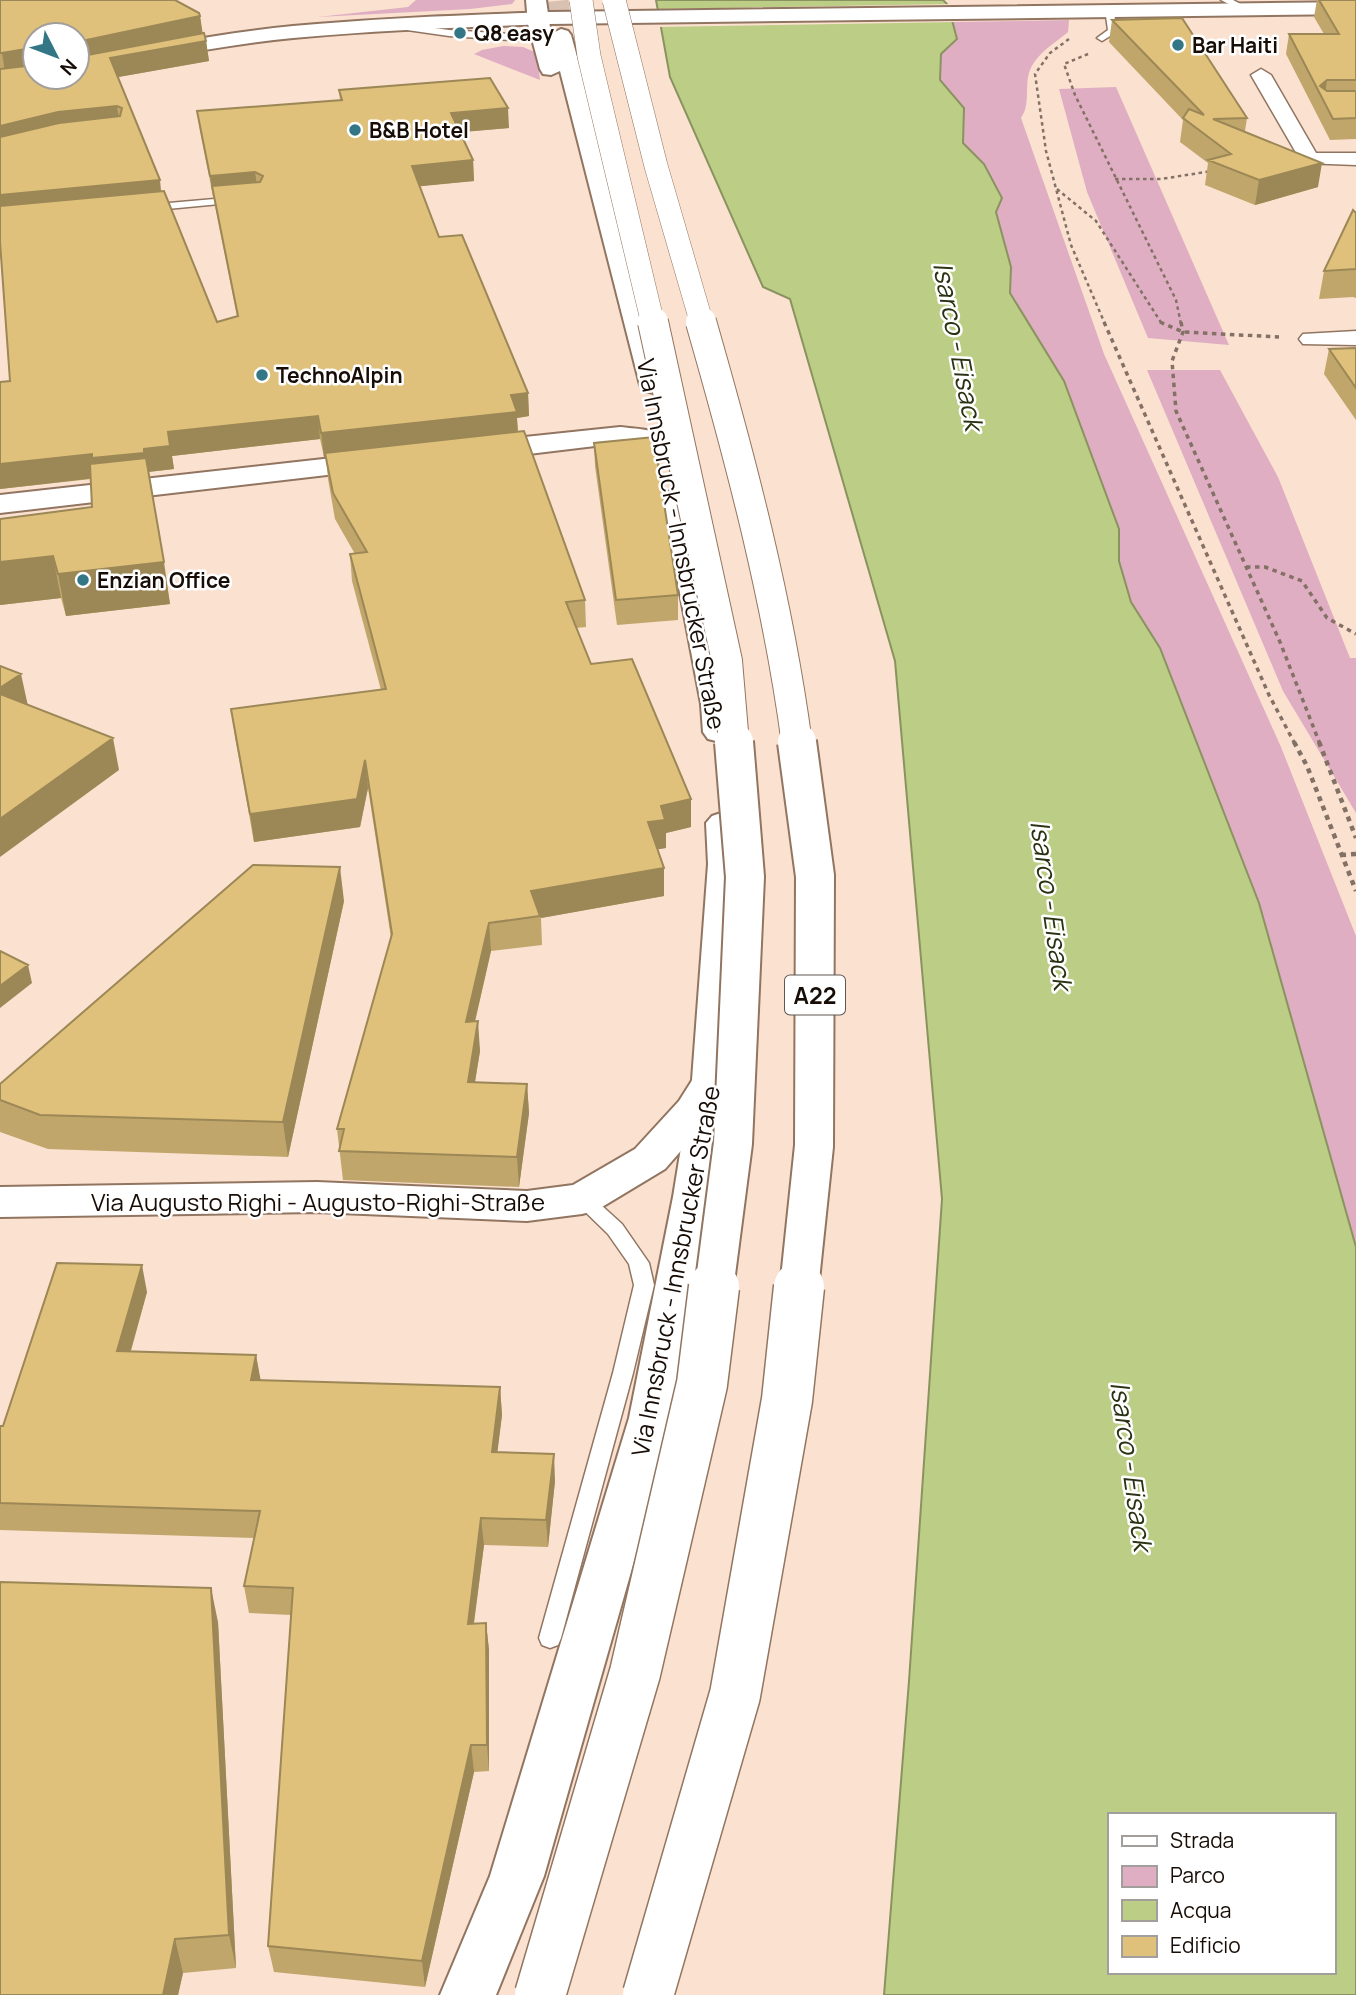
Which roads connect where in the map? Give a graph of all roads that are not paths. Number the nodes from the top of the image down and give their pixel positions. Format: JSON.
{"nodes":[{"id":1,"x":581,"y":0,"type":"tunnel mouth"},
{"id":2,"x":1226,"y":0,"type":"edge"},
{"id":3,"x":1018,"y":6,"type":"edge"},
{"id":4,"x":1356,"y":8,"type":"edge"},
{"id":5,"x":623,"y":9,"type":"edge"},
{"id":6,"x":1245,"y":9,"type":"junction"},
{"id":7,"x":1108,"y":11,"type":"junction"},
{"id":8,"x":544,"y":23,"type":"edge"},
{"id":9,"x":1102,"y":38,"type":"dead end"},
{"id":10,"x":91,"y":65,"type":"edge"},
{"id":11,"x":1261,"y":75,"type":"dead end"},
{"id":12,"x":1356,"y":159,"type":"edge"},
{"id":13,"x":244,"y":199,"type":"edge"},
{"id":14,"x":136,"y":209,"type":"edge"},
{"id":15,"x":1356,"y":338,"type":"edge"},
{"id":16,"x":1311,"y":339,"type":"road end"},
{"id":17,"x":667,"y":446,"type":"junction"},
{"id":18,"x":454,"y":453,"type":"edge"},
{"id":19,"x":399,"y":459,"type":"edge"},
{"id":20,"x":0,"y":504,"type":"edge"},
{"id":21,"x":712,"y":1080,"type":"junction"},
{"id":22,"x":582,"y":1199,"type":"junction"},
{"id":23,"x":0,"y":1202,"type":"edge"},
{"id":24,"x":550,"y":1638,"type":"dead end"},
{"id":25,"x":468,"y":1995,"type":"edge"},
{"id":26,"x":540,"y":1995,"type":"edge"},
{"id":27,"x":648,"y":1995,"type":"edge"}],
"edges":[{"from":1,"to":26,"type":"main road","bridge":true},
{"from":2,"to":6,"type":"lane"},
{"from":3,"to":5,"type":"main road"},
{"from":3,"to":7,"type":"main road"},
{"from":4,"to":6,"type":"main road"},
{"from":5,"to":8,"type":"main road"},
{"from":5,"to":27,"type":"main road","number":"A22","bridge":true},
{"from":6,"to":7,"type":"main road"},
{"from":7,"to":9,"type":"lane"},
{"from":8,"to":10,"type":"main road"},
{"from":8,"to":17,"type":"main road","name":"Via Innsbruck - Innsbrucker Straße"},
{"from":11,"to":12,"type":"street"},
{"from":13,"to":14,"type":"lane"},
{"from":15,"to":16,"type":"street"},
{"from":17,"to":18,"type":"main road"},
{"from":17,"to":21,"type":"main road","name":"Via Innsbruck - Innsbrucker Straße"},
{"from":19,"to":20,"type":"main road"},
{"from":21,"to":22,"type":"main road","name":"Via Augusto Righi - Augusto-Righi-Straße"},
{"from":21,"to":25,"type":"main road","name":"Via Innsbruck - Innsbrucker Straße"},
{"from":22,"to":23,"type":"main road","name":"Via Augusto Righi - Augusto-Righi-Straße"},
{"from":22,"to":24,"type":"lane"}]}
